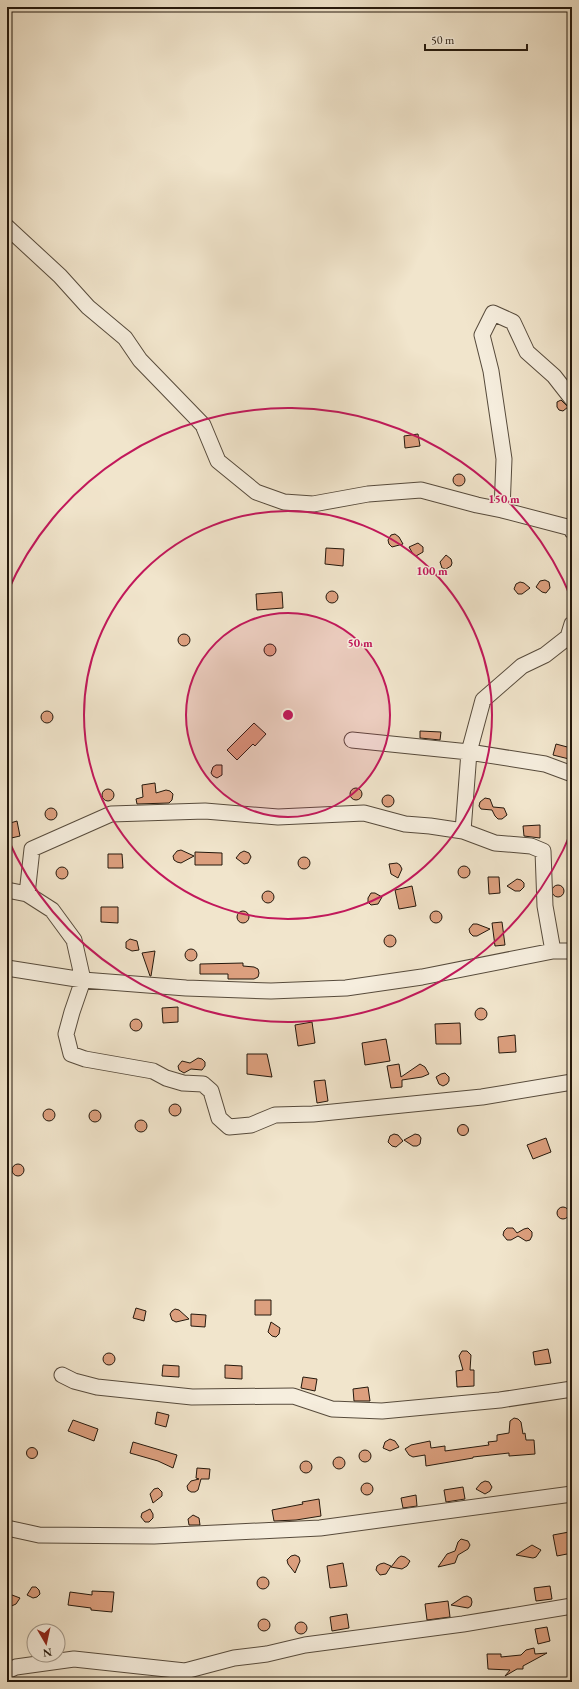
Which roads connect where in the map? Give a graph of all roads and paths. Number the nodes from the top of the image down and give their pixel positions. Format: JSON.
{"nodes":[{"id":1,"x":7,"y":227,"type":"edge"},
{"id":2,"x":572,"y":399,"type":"edge"},
{"id":3,"x":502,"y":510,"type":"junction"},
{"id":4,"x":572,"y":531,"type":"edge"},
{"id":5,"x":571,"y":634,"type":"edge"},
{"id":6,"x":352,"y":740,"type":"dead end"},
{"id":7,"x":469,"y":752,"type":"junction"},
{"id":8,"x":572,"y":774,"type":"edge"},
{"id":9,"x":463,"y":831,"type":"junction"},
{"id":10,"x":7,"y":890,"type":"edge"},
{"id":11,"x":27,"y":894,"type":"junction"},
{"id":12,"x":553,"y":951,"type":"junction"},
{"id":13,"x":572,"y":951,"type":"edge"},
{"id":14,"x":7,"y":968,"type":"edge"},
{"id":15,"x":83,"y":980,"type":"junction"},
{"id":16,"x":572,"y":1082,"type":"edge"},
{"id":17,"x":62,"y":1375,"type":"dead end"},
{"id":18,"x":572,"y":1389,"type":"edge"},
{"id":19,"x":572,"y":1494,"type":"edge"},
{"id":20,"x":7,"y":1528,"type":"edge"},
{"id":21,"x":572,"y":1606,"type":"edge"},
{"id":22,"x":7,"y":1671,"type":"edge"}],
"edges":[{"from":1,"to":3,"type":"street"},
{"from":2,"to":3,"type":"street"},
{"from":3,"to":4,"type":"street"},
{"from":5,"to":7,"type":"street"},
{"from":6,"to":7,"type":"street"},
{"from":7,"to":8,"type":"street"},
{"from":7,"to":9,"type":"street"},
{"from":9,"to":11,"type":"street"},
{"from":9,"to":12,"type":"street"},
{"from":10,"to":11,"type":"street"},
{"from":11,"to":15,"type":"street"},
{"from":12,"to":13,"type":"street"},
{"from":12,"to":15,"type":"street"},
{"from":14,"to":15,"type":"street"},
{"from":15,"to":16,"type":"street"},
{"from":17,"to":18,"type":"street"},
{"from":19,"to":20,"type":"street"},
{"from":21,"to":22,"type":"street"}]}
